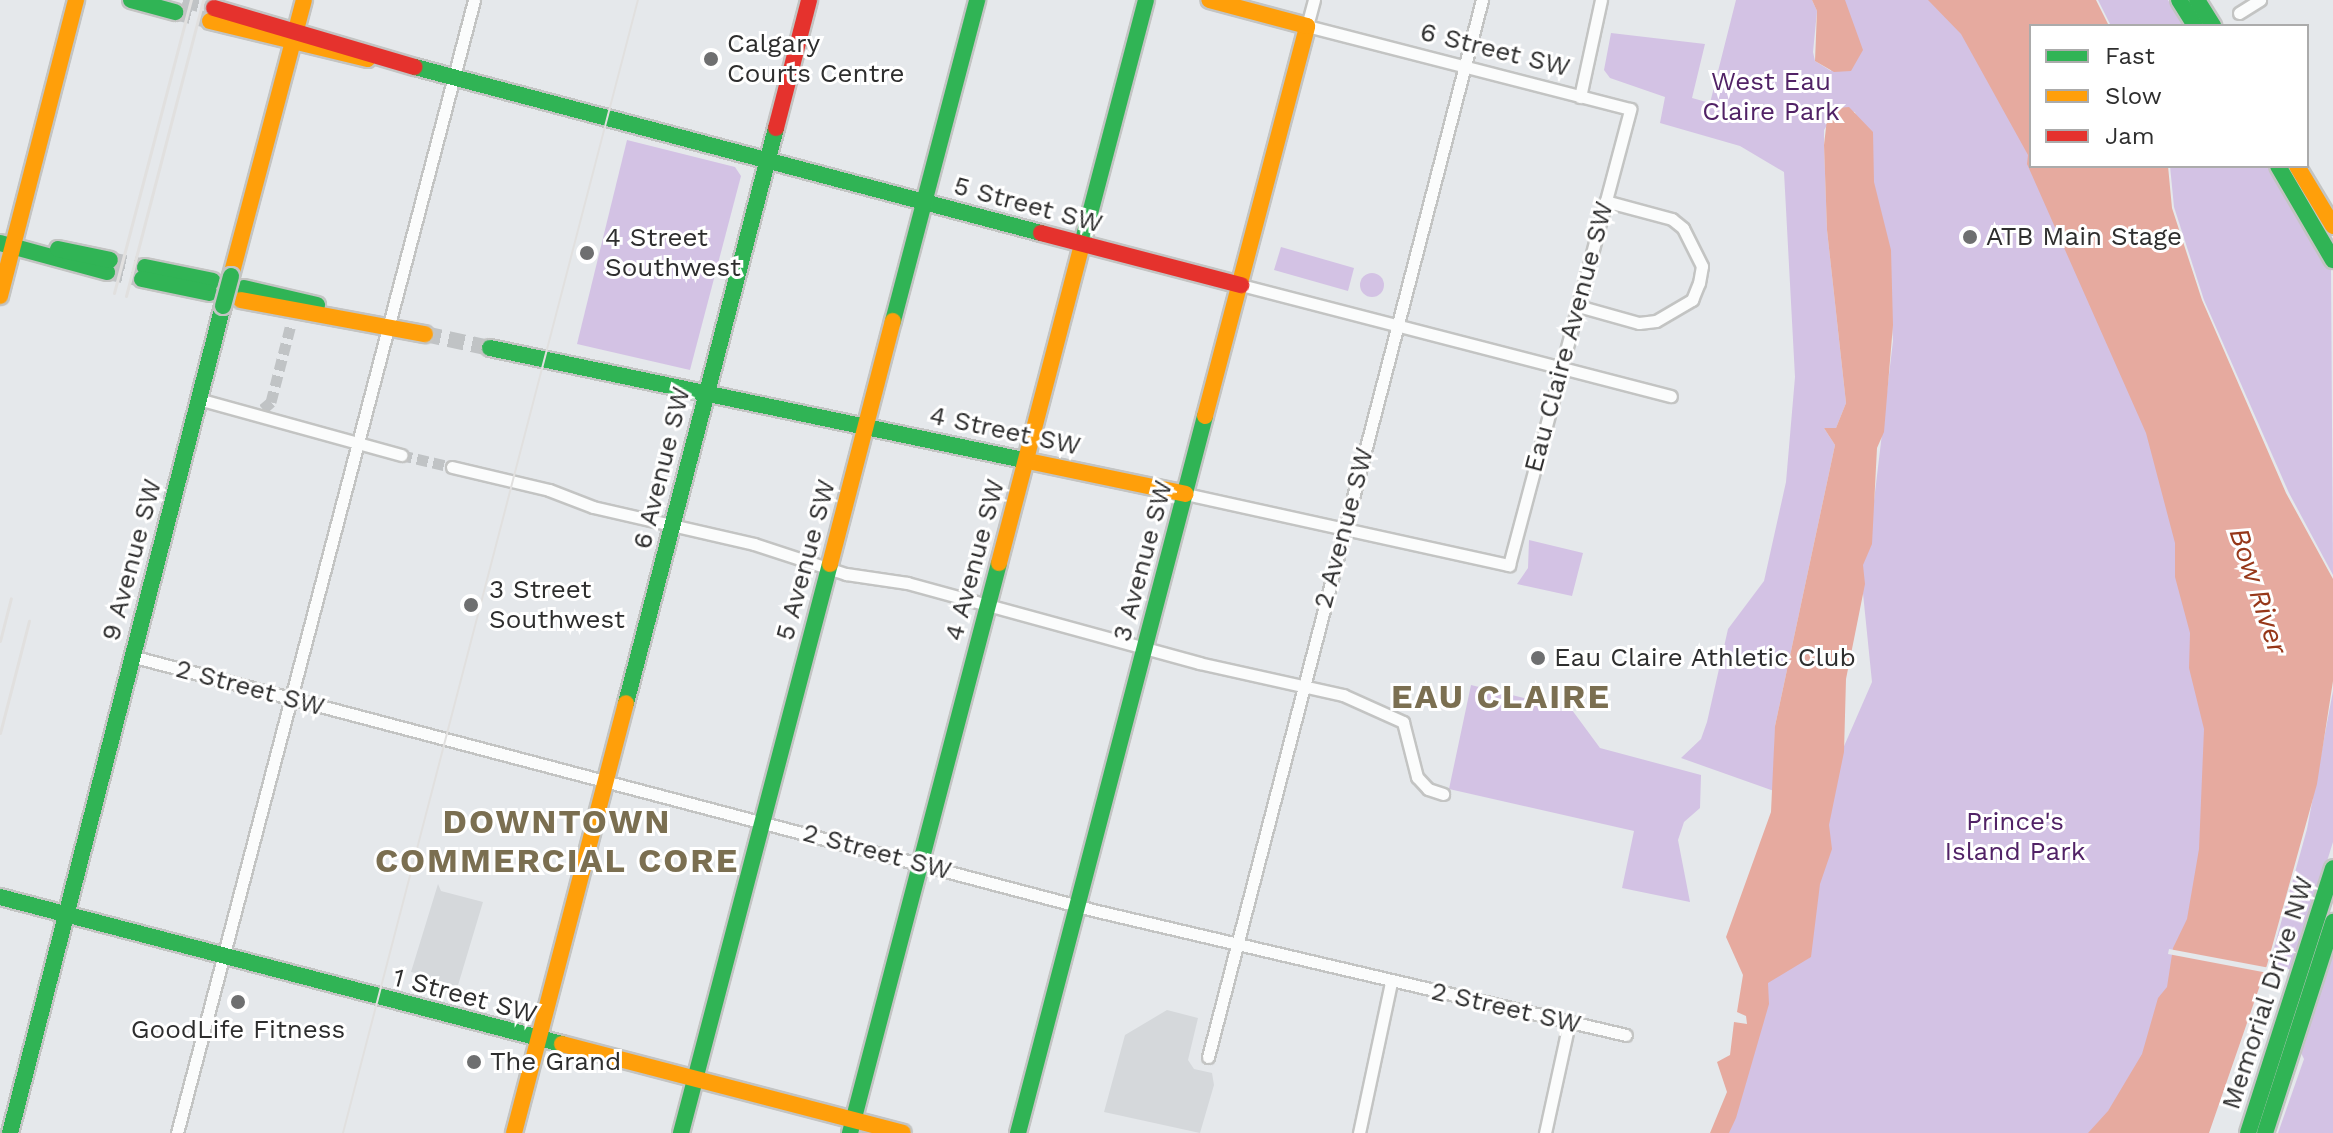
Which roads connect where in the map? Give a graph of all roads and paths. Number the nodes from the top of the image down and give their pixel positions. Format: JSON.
{"nodes":[{"id":1,"x":76,"y":0,"type":"edge"},
{"id":2,"x":131,"y":0,"type":"edge"},
{"id":3,"x":304,"y":0,"type":"edge"},
{"id":4,"x":474,"y":0,"type":"edge"},
{"id":5,"x":809,"y":0,"type":"edge"},
{"id":6,"x":977,"y":0,"type":"edge"},
{"id":7,"x":1146,"y":0,"type":"edge"},
{"id":8,"x":1209,"y":0,"type":"edge"},
{"id":9,"x":1314,"y":0,"type":"edge"},
{"id":10,"x":1482,"y":0,"type":"edge"},
{"id":11,"x":1601,"y":0,"type":"edge"},
{"id":12,"x":2179,"y":0,"type":"edge"},
{"id":13,"x":2197,"y":0,"type":"edge"},
{"id":14,"x":2260,"y":0,"type":"edge"},
{"id":15,"x":175,"y":12,"type":"tunnel mouth"},
{"id":16,"x":2239,"y":13,"type":"dead end"},
{"id":17,"x":212,"y":15,"type":"tunnel mouth"},
{"id":18,"x":2194,"y":24,"type":"edge"},
{"id":19,"x":2212,"y":24,"type":"edge"},
{"id":20,"x":1307,"y":26,"type":"junction"},
{"id":21,"x":294,"y":37,"type":"junction"},
{"id":22,"x":1465,"y":67,"type":"junction"},
{"id":23,"x":454,"y":77,"type":"junction"},
{"id":24,"x":1580,"y":97,"type":"junction"},
{"id":25,"x":1630,"y":109,"type":"joint"},
{"id":26,"x":766,"y":160,"type":"junction"},
{"id":27,"x":2279,"y":168,"type":"edge"},
{"id":28,"x":2298,"y":168,"type":"edge"},
{"id":29,"x":1605,"y":201,"type":"junction"},
{"id":30,"x":925,"y":202,"type":"junction"},
{"id":31,"x":2333,"y":226,"type":"edge"},
{"id":32,"x":1081,"y":244,"type":"junction"},
{"id":33,"x":14,"y":246,"type":"edge"},
{"id":34,"x":2333,"y":260,"type":"edge"},
{"id":35,"x":109,"y":266,"type":"tunnel mouth"},
{"id":36,"x":144,"y":273,"type":"tunnel mouth"},
{"id":37,"x":1241,"y":285,"type":"junction"},
{"id":38,"x":211,"y":287,"type":"dead end"},
{"id":39,"x":0,"y":296,"type":"edge"},
{"id":40,"x":1578,"y":306,"type":"junction"},
{"id":41,"x":339,"y":316,"type":"junction"},
{"id":42,"x":1396,"y":324,"type":"junction"},
{"id":43,"x":388,"y":326,"type":"junction"},
{"id":44,"x":425,"y":334,"type":"tunnel mouth"},
{"id":45,"x":490,"y":348,"type":"tunnel mouth"},
{"id":46,"x":1561,"y":367,"type":"junction"},
{"id":47,"x":706,"y":393,"type":"junction"},
{"id":48,"x":1671,"y":396,"type":"dead end"},
{"id":49,"x":198,"y":399,"type":"junction"},
{"id":50,"x":866,"y":426,"type":"junction"},
{"id":51,"x":360,"y":443,"type":"junction"},
{"id":52,"x":401,"y":455,"type":"tunnel mouth"},
{"id":53,"x":1027,"y":461,"type":"junction"},
{"id":54,"x":452,"y":467,"type":"tunnel mouth"},
{"id":55,"x":1186,"y":494,"type":"junction"},
{"id":56,"x":673,"y":525,"type":"junction"},
{"id":57,"x":1343,"y":529,"type":"junction"},
{"id":58,"x":1509,"y":565,"type":"joint"},
{"id":59,"x":829,"y":569,"type":"junction"},
{"id":60,"x":986,"y":608,"type":"junction"},
{"id":61,"x":1145,"y":648,"type":"junction"},
{"id":62,"x":131,"y":656,"type":"junction"},
{"id":63,"x":1303,"y":686,"type":"junction"},
{"id":64,"x":292,"y":700,"type":"junction"},
{"id":65,"x":606,"y":782,"type":"junction"},
{"id":66,"x":1443,"y":794,"type":"dead end"},
{"id":67,"x":762,"y":822,"type":"junction"},
{"id":68,"x":919,"y":863,"type":"junction"},
{"id":69,"x":2333,"y":868,"type":"edge"},
{"id":70,"x":2329,"y":894,"type":"edge"},
{"id":71,"x":5,"y":900,"type":"edge"},
{"id":72,"x":1078,"y":905,"type":"junction"},
{"id":73,"x":65,"y":916,"type":"junction"},
{"id":74,"x":2333,"y":922,"type":"edge"},
{"id":75,"x":1236,"y":945,"type":"junction"},
{"id":76,"x":224,"y":958,"type":"junction"},
{"id":77,"x":1391,"y":983,"type":"junction"},
{"id":78,"x":1569,"y":1023,"type":"junction"},
{"id":79,"x":1626,"y":1035,"type":"dead end"},
{"id":80,"x":538,"y":1040,"type":"junction"},
{"id":81,"x":1208,"y":1057,"type":"dead end"},
{"id":82,"x":696,"y":1078,"type":"junction"},
{"id":83,"x":851,"y":1126,"type":"edge"},
{"id":84,"x":10,"y":1133,"type":"edge"},
{"id":85,"x":177,"y":1133,"type":"edge"},
{"id":86,"x":514,"y":1133,"type":"edge"},
{"id":87,"x":681,"y":1133,"type":"edge"},
{"id":88,"x":903,"y":1133,"type":"edge"},
{"id":89,"x":1018,"y":1133,"type":"edge"},
{"id":90,"x":1360,"y":1133,"type":"edge"},
{"id":91,"x":1545,"y":1133,"type":"edge"},
{"id":92,"x":2248,"y":1133,"type":"edge"},
{"id":93,"x":2265,"y":1133,"type":"edge"}],
"edges":[{"from":1,"to":33,"type":"main road"},
{"from":2,"to":15,"type":"main road"},
{"from":3,"to":21,"type":"main road","name":"9 Avenue SW"},
{"from":4,"to":23,"type":"street"},
{"from":5,"to":26,"type":"main road","name":"6 Avenue SW"},
{"from":6,"to":30,"type":"main road","name":"5 Avenue SW"},
{"from":7,"to":32,"type":"main road","name":"4 Avenue SW"},
{"from":8,"to":20,"type":"main road","name":"6 Street SW"},
{"from":9,"to":20,"type":"street","name":"3 Avenue SW"},
{"from":10,"to":22,"type":"street","name":"2 Avenue SW"},
{"from":11,"to":24,"type":"street"},
{"from":12,"to":18,"type":"main road"},
{"from":13,"to":19,"type":"main road"},
{"from":14,"to":16,"type":"street"},
{"from":17,"to":21,"type":"main road","name":"5 Street SW"},
{"from":20,"to":22,"type":"street","name":"6 Street SW"},
{"from":20,"to":37,"type":"main road","name":"3 Avenue SW"},
{"from":21,"to":23,"type":"main road","name":"5 Street SW"},
{"from":21,"to":49,"type":"main road","name":"9 Avenue SW","bridge":true},
{"from":22,"to":24,"type":"street","name":"6 Street SW"},
{"from":22,"to":42,"type":"street","name":"2 Avenue SW"},
{"from":23,"to":26,"type":"main road","name":"5 Street SW"},
{"from":23,"to":43,"type":"street"},
{"from":24,"to":25,"type":"street","name":"6 Street SW"},
{"from":25,"to":29,"type":"street","name":"Eau Claire Avenue SW"},
{"from":26,"to":30,"type":"main road","name":"5 Street SW"},
{"from":26,"to":47,"type":"main road","name":"6 Avenue SW"},
{"from":27,"to":34,"type":"main road"},
{"from":28,"to":31,"type":"main road"},
{"from":29,"to":40,"type":"street","name":"Eau Claire Avenue SW"},
{"from":29,"to":40,"type":"street"},
{"from":30,"to":32,"type":"main road","name":"5 Street SW"},
{"from":30,"to":50,"type":"main road","name":"5 Avenue SW"},
{"from":32,"to":37,"type":"main road","name":"5 Street SW"},
{"from":32,"to":53,"type":"main road","name":"4 Avenue SW"},
{"from":33,"to":35,"type":"main road"},
{"from":33,"to":39,"type":"main road"},
{"from":36,"to":38,"type":"main road"},
{"from":37,"to":42,"type":"street","name":"5 Street SW"},
{"from":37,"to":55,"type":"main road","name":"3 Avenue SW"},
{"from":40,"to":46,"type":"street","name":"Eau Claire Avenue SW"},
{"from":41,"to":41,"type":"main road"},
{"from":41,"to":43,"type":"main road"},
{"from":42,"to":46,"type":"street","name":"5 Street SW"},
{"from":42,"to":57,"type":"street","name":"2 Avenue SW"},
{"from":43,"to":44,"type":"main road"},
{"from":43,"to":51,"type":"street"},
{"from":45,"to":47,"type":"main road","name":"4 Street SW"},
{"from":46,"to":48,"type":"street","name":"5 Street SW"},
{"from":46,"to":58,"type":"street","name":"Eau Claire Avenue SW"},
{"from":47,"to":50,"type":"main road","name":"4 Street SW"},
{"from":47,"to":56,"type":"main road","name":"6 Avenue SW"},
{"from":49,"to":51,"type":"street"},
{"from":49,"to":62,"type":"main road","name":"9 Avenue SW"},
{"from":50,"to":53,"type":"main road","name":"4 Street SW"},
{"from":50,"to":59,"type":"main road","name":"5 Avenue SW"},
{"from":51,"to":52,"type":"street"},
{"from":51,"to":64,"type":"street"},
{"from":53,"to":55,"type":"main road","name":"4 Street SW"},
{"from":53,"to":60,"type":"main road","name":"4 Avenue SW"},
{"from":54,"to":56,"type":"street"},
{"from":55,"to":57,"type":"street","name":"4 Street SW"},
{"from":55,"to":61,"type":"main road","name":"3 Avenue SW"},
{"from":56,"to":59,"type":"street"},
{"from":56,"to":65,"type":"main road","name":"6 Avenue SW"},
{"from":57,"to":58,"type":"street","name":"4 Street SW"},
{"from":57,"to":63,"type":"street","name":"2 Avenue SW"},
{"from":59,"to":60,"type":"street"},
{"from":59,"to":67,"type":"main road","name":"5 Avenue SW"},
{"from":60,"to":61,"type":"street"},
{"from":60,"to":68,"type":"main road","name":"4 Avenue SW"},
{"from":61,"to":63,"type":"street"},
{"from":61,"to":72,"type":"main road","name":"3 Avenue SW"},
{"from":62,"to":64,"type":"street","name":"2 Street SW"},
{"from":62,"to":73,"type":"main road","name":"9 Avenue SW"},
{"from":63,"to":66,"type":"street"},
{"from":63,"to":75,"type":"street","name":"2 Avenue SW"},
{"from":64,"to":65,"type":"street","name":"2 Street SW"},
{"from":64,"to":76,"type":"street"},
{"from":65,"to":67,"type":"street","name":"2 Street SW"},
{"from":65,"to":80,"type":"main road","name":"6 Avenue SW"},
{"from":67,"to":68,"type":"street","name":"2 Street SW"},
{"from":67,"to":82,"type":"main road","name":"5 Avenue SW"},
{"from":68,"to":72,"type":"street","name":"2 Street SW"},
{"from":68,"to":83,"type":"main road","name":"4 Avenue SW"},
{"from":69,"to":70,"type":"main road","name":"Memorial Drive NW"},
{"from":70,"to":92,"type":"main road","name":"Memorial Drive NW"},
{"from":71,"to":73,"type":"main road","name":"1 Street SW"},
{"from":72,"to":75,"type":"street","name":"2 Street SW"},
{"from":72,"to":89,"type":"main road","name":"3 Avenue SW"},
{"from":73,"to":76,"type":"main road","name":"1 Street SW"},
{"from":73,"to":84,"type":"main road","name":"9 Avenue SW"},
{"from":74,"to":93,"type":"main road","name":"Memorial Drive NW"},
{"from":75,"to":77,"type":"street","name":"2 Street SW"},
{"from":75,"to":81,"type":"street","name":"2 Avenue SW"},
{"from":76,"to":80,"type":"main road","name":"1 Street SW"},
{"from":76,"to":85,"type":"street"},
{"from":77,"to":78,"type":"street","name":"2 Street SW"},
{"from":77,"to":90,"type":"street"},
{"from":78,"to":79,"type":"street","name":"2 Street SW"},
{"from":78,"to":91,"type":"street"},
{"from":80,"to":82,"type":"main road","name":"1 Street SW"},
{"from":80,"to":86,"type":"main road","name":"6 Avenue SW"},
{"from":82,"to":83,"type":"main road","name":"1 Street SW"},
{"from":82,"to":87,"type":"main road","name":"5 Avenue SW"},
{"from":83,"to":88,"type":"main road","name":"1 Street SW"}]}
